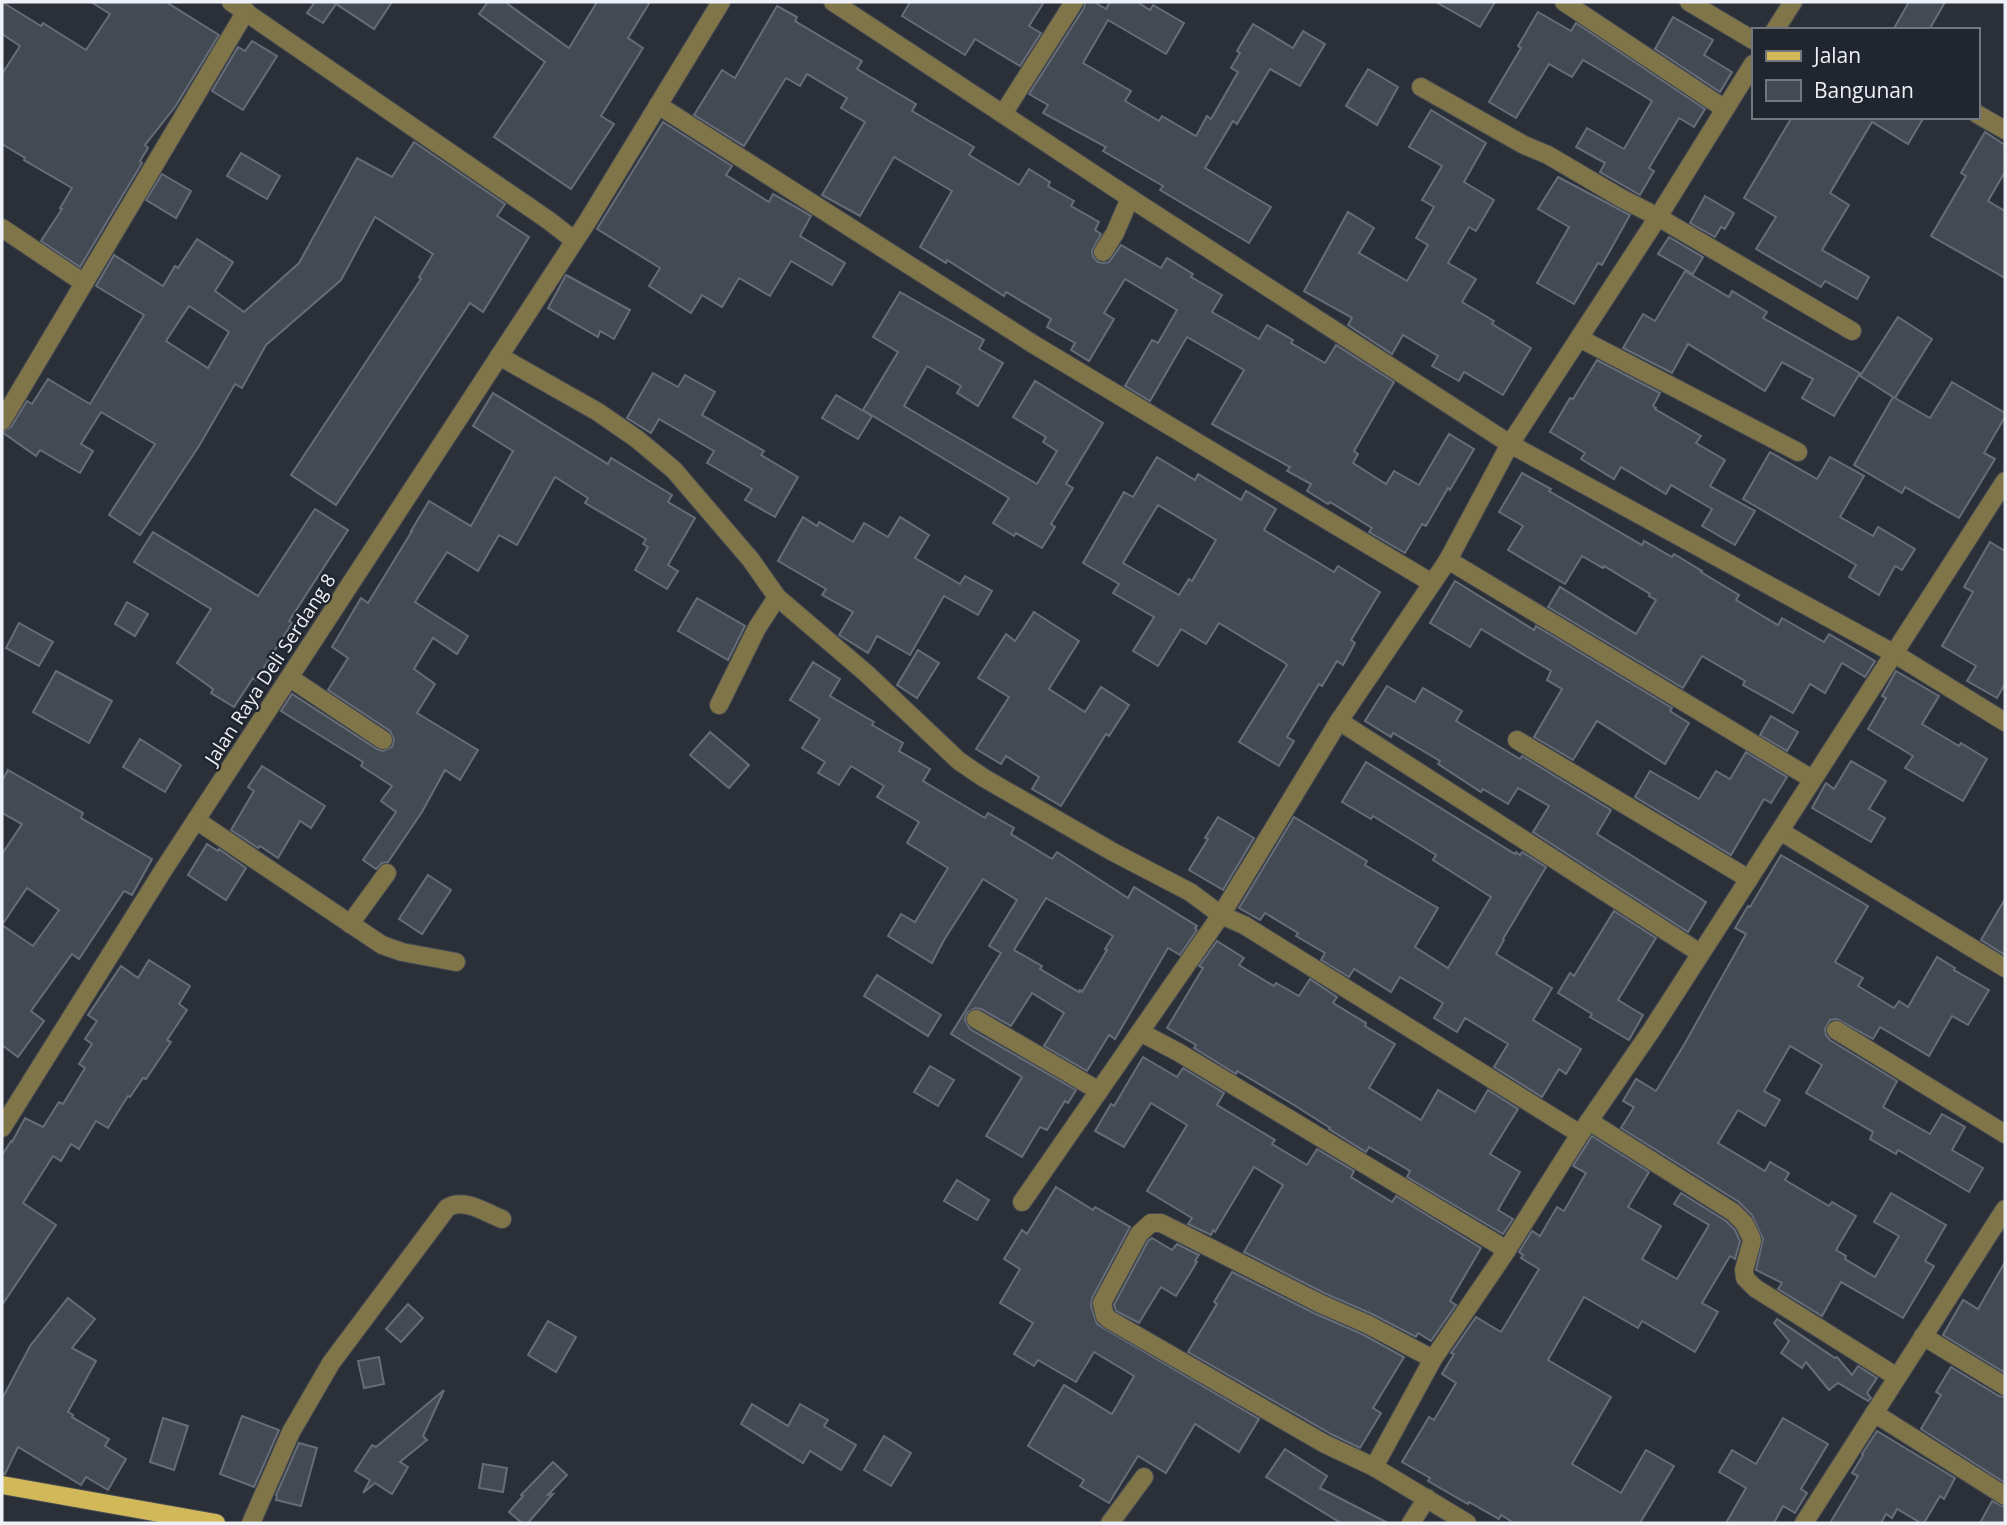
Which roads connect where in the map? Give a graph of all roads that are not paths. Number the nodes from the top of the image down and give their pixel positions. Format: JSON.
{"nodes":[{"id":1,"x":721,"y":2,"type":"edge"},
{"id":2,"x":833,"y":2,"type":"edge"},
{"id":3,"x":1074,"y":2,"type":"edge"},
{"id":4,"x":1564,"y":2,"type":"edge"},
{"id":5,"x":1689,"y":2,"type":"edge"},
{"id":6,"x":1793,"y":2,"type":"edge"},
{"id":7,"x":239,"y":7,"type":"edge"},
{"id":8,"x":1776,"y":28,"type":"edge"},
{"id":9,"x":1752,"y":39,"type":"edge"},
{"id":10,"x":1752,"y":67,"type":"edge"},
{"id":11,"x":1421,"y":87,"type":"dead end"},
{"id":12,"x":658,"y":105,"type":"junction"},
{"id":13,"x":1725,"y":109,"type":"junction"},
{"id":14,"x":1003,"y":114,"type":"junction"},
{"id":15,"x":1979,"y":115,"type":"edge"},
{"id":16,"x":2005,"y":130,"type":"edge"},
{"id":17,"x":1130,"y":198,"type":"junction"},
{"id":18,"x":1658,"y":217,"type":"junction"},
{"id":19,"x":2,"y":229,"type":"edge"},
{"id":20,"x":579,"y":233,"type":"junction"},
{"id":21,"x":1103,"y":252,"type":"dead end"},
{"id":22,"x":84,"y":283,"type":"junction"},
{"id":23,"x":1852,"y":331,"type":"dead end"},
{"id":24,"x":1579,"y":338,"type":"junction"},
{"id":25,"x":499,"y":356,"type":"junction"},
{"id":26,"x":2,"y":421,"type":"edge"},
{"id":27,"x":1510,"y":444,"type":"junction"},
{"id":28,"x":1798,"y":452,"type":"dead end"},
{"id":29,"x":2005,"y":481,"type":"edge"},
{"id":30,"x":1448,"y":560,"type":"junction"},
{"id":31,"x":1432,"y":583,"type":"junction"},
{"id":32,"x":777,"y":597,"type":"junction"},
{"id":33,"x":1895,"y":654,"type":"junction"},
{"id":34,"x":290,"y":678,"type":"junction"},
{"id":35,"x":719,"y":705,"type":"dead end"},
{"id":36,"x":1339,"y":721,"type":"junction"},
{"id":37,"x":2005,"y":722,"type":"edge"},
{"id":38,"x":383,"y":740,"type":"dead end"},
{"id":39,"x":1517,"y":740,"type":"dead end"},
{"id":40,"x":1811,"y":779,"type":"junction"},
{"id":41,"x":196,"y":820,"type":"junction"},
{"id":42,"x":1780,"y":831,"type":"junction"},
{"id":43,"x":387,"y":873,"type":"dead end"},
{"id":44,"x":1748,"y":879,"type":"junction"},
{"id":45,"x":1221,"y":915,"type":"junction"},
{"id":46,"x":350,"y":924,"type":"junction"},
{"id":47,"x":1700,"y":953,"type":"junction"},
{"id":48,"x":456,"y":962,"type":"dead end"},
{"id":49,"x":2005,"y":968,"type":"edge"},
{"id":50,"x":976,"y":1019,"type":"dead end"},
{"id":51,"x":1836,"y":1030,"type":"dead end"},
{"id":52,"x":1140,"y":1032,"type":"junction"},
{"id":53,"x":1099,"y":1091,"type":"junction"},
{"id":54,"x":2,"y":1128,"type":"edge"},
{"id":55,"x":1584,"y":1128,"type":"junction"},
{"id":56,"x":2005,"y":1134,"type":"edge"},
{"id":57,"x":1023,"y":1202,"type":"dead end"},
{"id":58,"x":2004,"y":1211,"type":"edge"},
{"id":59,"x":502,"y":1219,"type":"dead end"},
{"id":60,"x":1507,"y":1250,"type":"junction"},
{"id":61,"x":1923,"y":1336,"type":"junction"},
{"id":62,"x":1433,"y":1359,"type":"junction"},
{"id":63,"x":1898,"y":1377,"type":"junction"},
{"id":64,"x":2005,"y":1386,"type":"edge"},
{"id":65,"x":1874,"y":1413,"type":"junction"},
{"id":66,"x":1374,"y":1467,"type":"junction"},
{"id":67,"x":1144,"y":1477,"type":"dead end"},
{"id":68,"x":2,"y":1485,"type":"edge"},
{"id":69,"x":2005,"y":1496,"type":"edge"},
{"id":70,"x":1427,"y":1497,"type":"junction"},
{"id":71,"x":216,"y":1523,"type":"edge"},
{"id":72,"x":251,"y":1523,"type":"edge"},
{"id":73,"x":1110,"y":1523,"type":"edge"},
{"id":74,"x":1411,"y":1523,"type":"edge"},
{"id":75,"x":1467,"y":1523,"type":"edge"},
{"id":76,"x":1804,"y":1523,"type":"edge"}],
"edges":[{"from":1,"to":12,"type":"street","name":"Jalan Raya Deli Serdang 8"},
{"from":2,"to":14,"type":"street"},
{"from":3,"to":14,"type":"street"},
{"from":4,"to":13,"type":"street"},
{"from":5,"to":9,"type":"street"},
{"from":6,"to":8,"type":"street"},
{"from":7,"to":20,"type":"street"},
{"from":7,"to":22,"type":"street"},
{"from":10,"to":13,"type":"street"},
{"from":11,"to":18,"type":"street"},
{"from":12,"to":20,"type":"street","name":"Jalan Raya Deli Serdang 8"},
{"from":12,"to":31,"type":"street"},
{"from":13,"to":18,"type":"street"},
{"from":14,"to":17,"type":"street"},
{"from":15,"to":16,"type":"street"},
{"from":17,"to":21,"type":"street"},
{"from":17,"to":27,"type":"street"},
{"from":18,"to":23,"type":"street"},
{"from":18,"to":24,"type":"street"},
{"from":19,"to":22,"type":"street"},
{"from":20,"to":25,"type":"street","name":"Jalan Raya Deli Serdang 8"},
{"from":22,"to":26,"type":"street"},
{"from":24,"to":27,"type":"street"},
{"from":24,"to":28,"type":"street"},
{"from":25,"to":32,"type":"street"},
{"from":25,"to":34,"type":"street","name":"Jalan Raya Deli Serdang 8"},
{"from":27,"to":30,"type":"street"},
{"from":27,"to":33,"type":"street"},
{"from":29,"to":33,"type":"street"},
{"from":30,"to":31,"type":"street"},
{"from":30,"to":40,"type":"street"},
{"from":31,"to":36,"type":"street"},
{"from":32,"to":35,"type":"street"},
{"from":32,"to":45,"type":"street"},
{"from":33,"to":37,"type":"street"},
{"from":33,"to":40,"type":"street"},
{"from":34,"to":38,"type":"street"},
{"from":34,"to":41,"type":"street","name":"Jalan Raya Deli Serdang 8"},
{"from":36,"to":45,"type":"street"},
{"from":36,"to":47,"type":"street"},
{"from":39,"to":44,"type":"street"},
{"from":40,"to":42,"type":"street"},
{"from":41,"to":46,"type":"street"},
{"from":41,"to":54,"type":"street","name":"Jalan Raya Deli Serdang 8"},
{"from":42,"to":44,"type":"street"},
{"from":42,"to":49,"type":"street"},
{"from":43,"to":46,"type":"street"},
{"from":44,"to":47,"type":"street"},
{"from":45,"to":52,"type":"street"},
{"from":45,"to":55,"type":"street"},
{"from":46,"to":48,"type":"street"},
{"from":47,"to":55,"type":"street"},
{"from":50,"to":53,"type":"street"},
{"from":51,"to":56,"type":"street"},
{"from":52,"to":53,"type":"street"},
{"from":52,"to":60,"type":"street"},
{"from":53,"to":57,"type":"street"},
{"from":55,"to":60,"type":"street"},
{"from":55,"to":63,"type":"street"},
{"from":58,"to":61,"type":"street"},
{"from":59,"to":72,"type":"street"},
{"from":60,"to":62,"type":"street"},
{"from":61,"to":63,"type":"street"},
{"from":61,"to":64,"type":"street"},
{"from":62,"to":66,"type":"street"},
{"from":62,"to":66,"type":"street"},
{"from":63,"to":65,"type":"street"},
{"from":65,"to":69,"type":"street"},
{"from":65,"to":76,"type":"street"},
{"from":66,"to":70,"type":"street"},
{"from":67,"to":73,"type":"street"},
{"from":68,"to":71,"type":"main road"},
{"from":70,"to":74,"type":"street"},
{"from":70,"to":75,"type":"street"}]}
